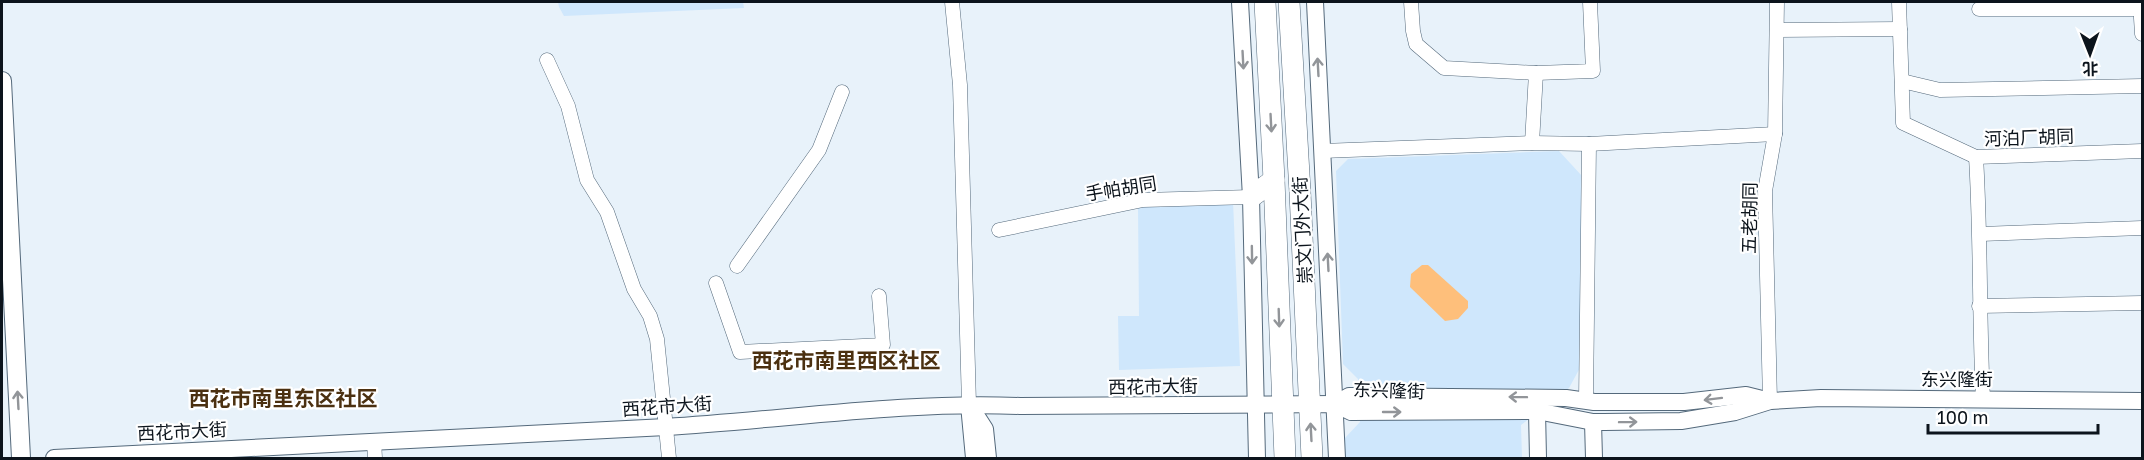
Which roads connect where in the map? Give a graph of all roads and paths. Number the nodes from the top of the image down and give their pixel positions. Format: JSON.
{"nodes":[{"id":1,"x":952,"y":2,"type":"edge"},
{"id":2,"x":1240,"y":2,"type":"edge"},
{"id":3,"x":1265,"y":2,"type":"edge"},
{"id":4,"x":1289,"y":2,"type":"edge"},
{"id":5,"x":1315,"y":2,"type":"edge"},
{"id":6,"x":1411,"y":2,"type":"edge"},
{"id":7,"x":1590,"y":2,"type":"edge"},
{"id":8,"x":1777,"y":2,"type":"edge"},
{"id":9,"x":1899,"y":2,"type":"edge"},
{"id":10,"x":2140,"y":5,"type":"edge"},
{"id":11,"x":1979,"y":9,"type":"dead end"},
{"id":12,"x":1900,"y":29,"type":"junction"},
{"id":13,"x":1777,"y":30,"type":"junction"},
{"id":14,"x":2142,"y":34,"type":"edge"},
{"id":15,"x":547,"y":60,"type":"dead end"},
{"id":16,"x":1536,"y":73,"type":"junction"},
{"id":17,"x":2,"y":81,"type":"edge"},
{"id":18,"x":1902,"y":81,"type":"junction"},
{"id":19,"x":2142,"y":86,"type":"edge"},
{"id":20,"x":842,"y":92,"type":"dead end"},
{"id":21,"x":1775,"y":134,"type":"junction"},
{"id":22,"x":1532,"y":143,"type":"junction"},
{"id":23,"x":1589,"y":144,"type":"junction"},
{"id":24,"x":1322,"y":151,"type":"junction"},
{"id":25,"x":2142,"y":151,"type":"edge"},
{"id":26,"x":1976,"y":157,"type":"junction"},
{"id":27,"x":1274,"y":180,"type":"junction"},
{"id":28,"x":1251,"y":197,"type":"junction"},
{"id":29,"x":2142,"y":228,"type":"edge"},
{"id":30,"x":999,"y":230,"type":"dead end"},
{"id":31,"x":1981,"y":234,"type":"junction"},
{"id":32,"x":737,"y":266,"type":"dead end"},
{"id":33,"x":716,"y":284,"type":"dead end"},
{"id":34,"x":879,"y":297,"type":"dead end"},
{"id":35,"x":2142,"y":303,"type":"edge"},
{"id":36,"x":1979,"y":306,"type":"junction"},
{"id":37,"x":1983,"y":399,"type":"junction"},
{"id":38,"x":1770,"y":400,"type":"junction"},
{"id":39,"x":1586,"y":401,"type":"junction"},
{"id":40,"x":2142,"y":401,"type":"edge"},
{"id":41,"x":969,"y":404,"type":"junction"},
{"id":42,"x":1254,"y":404,"type":"junction"},
{"id":43,"x":1335,"y":404,"type":"junction"},
{"id":44,"x":1283,"y":405,"type":"junction"},
{"id":45,"x":1309,"y":405,"type":"junction"},
{"id":46,"x":1537,"y":411,"type":"junction"},
{"id":47,"x":1598,"y":422,"type":"junction"},
{"id":48,"x":667,"y":427,"type":"junction"},
{"id":49,"x":374,"y":441,"type":"junction"},
{"id":50,"x":21,"y":459,"type":"edge"},
{"id":51,"x":54,"y":459,"type":"edge"},
{"id":52,"x":375,"y":459,"type":"edge"},
{"id":53,"x":669,"y":459,"type":"edge"},
{"id":54,"x":974,"y":459,"type":"edge"},
{"id":55,"x":988,"y":459,"type":"edge"},
{"id":56,"x":1257,"y":459,"type":"edge"},
{"id":57,"x":1285,"y":459,"type":"edge"},
{"id":58,"x":1312,"y":459,"type":"edge"},
{"id":59,"x":1337,"y":459,"type":"edge"},
{"id":60,"x":1538,"y":459,"type":"edge"},
{"id":61,"x":1594,"y":459,"type":"edge"},
{"id":62,"x":1605,"y":459,"type":"edge"}],
"edges":[{"from":1,"to":41,"type":"street"},
{"from":2,"to":28,"type":"street","one_way":true},
{"from":3,"to":27,"type":"main road","name":"崇文门外大街","one_way":true},
{"from":4,"to":45,"type":"main road","name":"崇文门外大街"},
{"from":24,"to":5,"type":"street","name":"崇文门外大街","one_way":true},
{"from":6,"to":16,"type":"street"},
{"from":7,"to":16,"type":"street"},
{"from":8,"to":13,"type":"street","name":"五老胡同"},
{"from":9,"to":12,"type":"street","name":"河泊厂胡同"},
{"from":10,"to":11,"type":"street"},
{"from":10,"to":14,"type":"street"},
{"from":12,"to":13,"type":"street"},
{"from":12,"to":18,"type":"street","name":"河泊厂胡同"},
{"from":13,"to":21,"type":"street","name":"五老胡同"},
{"from":15,"to":48,"type":"street"},
{"from":16,"to":22,"type":"street"},
{"from":50,"to":17,"type":"main road","one_way":true},
{"from":18,"to":19,"type":"street"},
{"from":18,"to":26,"type":"street","name":"河泊厂胡同"},
{"from":20,"to":32,"type":"street"},
{"from":21,"to":23,"type":"street"},
{"from":21,"to":38,"type":"street","name":"五老胡同"},
{"from":22,"to":23,"type":"street"},
{"from":22,"to":24,"type":"street"},
{"from":23,"to":39,"type":"street"},
{"from":43,"to":24,"type":"street","name":"崇文门外大街","one_way":true},
{"from":25,"to":26,"type":"street","name":"河泊厂胡同"},
{"from":26,"to":31,"type":"street"},
{"from":27,"to":28,"type":"main road"},
{"from":27,"to":44,"type":"main road","name":"崇文门外大街","one_way":true},
{"from":28,"to":30,"type":"street","name":"手帕胡同"},
{"from":28,"to":42,"type":"street","one_way":true},
{"from":29,"to":31,"type":"street"},
{"from":31,"to":36,"type":"street"},
{"from":33,"to":34,"type":"street"},
{"from":35,"to":36,"type":"street"},
{"from":36,"to":37,"type":"street"},
{"from":37,"to":38,"type":"street","name":"东兴隆街"},
{"from":37,"to":40,"type":"street","name":"东兴隆街"},
{"from":38,"to":39,"type":"street","name":"东兴隆街","one_way":true},
{"from":47,"to":38,"type":"street","name":"东兴隆街","one_way":true},
{"from":39,"to":43,"type":"street","name":"东兴隆街","one_way":true},
{"from":41,"to":42,"type":"street","name":"西花市大街"},
{"from":41,"to":48,"type":"street","name":"西花市大街"},
{"from":41,"to":54,"type":"street"},
{"from":41,"to":55,"type":"street"},
{"from":42,"to":44,"type":"street","name":"西花市大街"},
{"from":42,"to":56,"type":"street"},
{"from":43,"to":45,"type":"street","name":"西花市大街"},
{"from":43,"to":46,"type":"street","name":"东兴隆街","one_way":true},
{"from":43,"to":59,"type":"street","name":"崇文门外大街"},
{"from":44,"to":45,"type":"street","name":"西花市大街"},
{"from":44,"to":57,"type":"main road","name":"崇文门外大街"},
{"from":58,"to":45,"type":"main road","name":"崇文门外大街","one_way":true},
{"from":46,"to":47,"type":"street","name":"东兴隆街"},
{"from":46,"to":60,"type":"street"},
{"from":47,"to":61,"type":"street"},
{"from":47,"to":62,"type":"street"},
{"from":48,"to":49,"type":"street","name":"西花市大街"},
{"from":48,"to":53,"type":"street"},
{"from":49,"to":51,"type":"street","name":"西花市大街"},
{"from":49,"to":52,"type":"street"}]}
